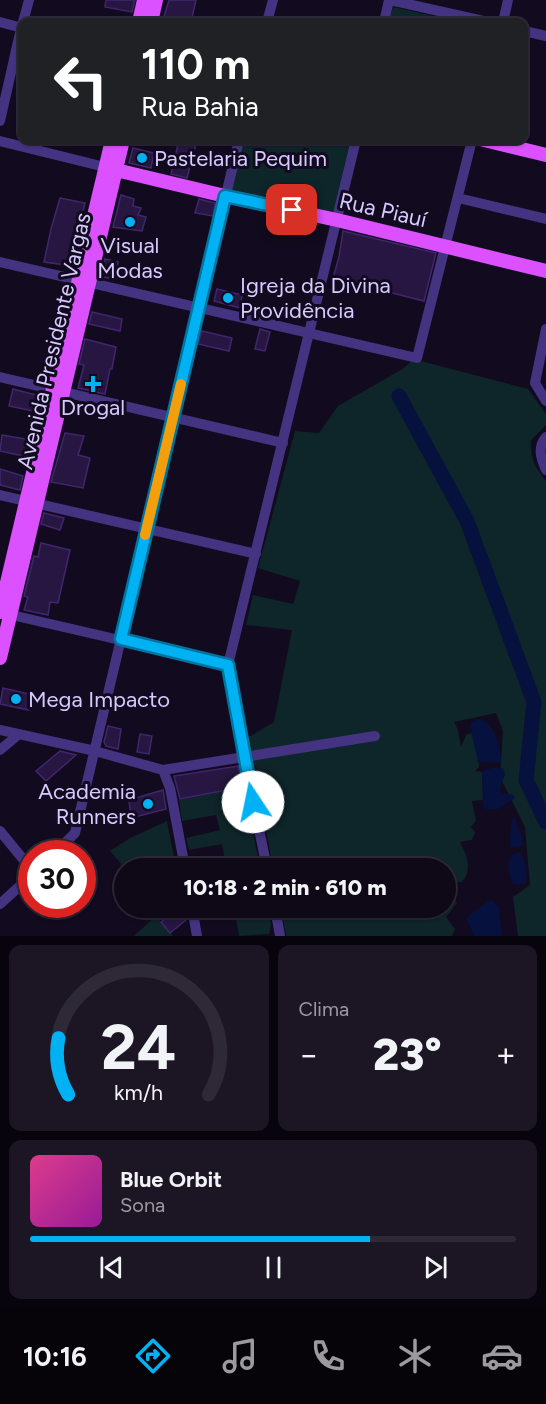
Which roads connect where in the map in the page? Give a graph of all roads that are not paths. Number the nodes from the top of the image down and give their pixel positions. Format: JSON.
{"nodes":[{"id":1,"x":29,"y":0,"type":"edge"},
{"id":2,"x":144,"y":0,"type":"edge"},
{"id":3,"x":156,"y":0,"type":"edge"},
{"id":4,"x":273,"y":0,"type":"edge"},
{"id":5,"x":390,"y":0,"type":"edge"},
{"id":6,"x":508,"y":0,"type":"edge"},
{"id":7,"x":24,"y":18,"type":"edge"},
{"id":8,"x":140,"y":18,"type":"edge"},
{"id":9,"x":152,"y":18,"type":"edge"},
{"id":10,"x":268,"y":18,"type":"edge"},
{"id":11,"x":385,"y":18,"type":"edge"},
{"id":12,"x":470,"y":18,"type":"edge"},
{"id":13,"x":504,"y":18,"type":"edge"},
{"id":14,"x":0,"y":22,"type":"edge"},
{"id":15,"x":18,"y":25,"type":"edge"},
{"id":16,"x":528,"y":32,"type":"edge"},
{"id":17,"x":546,"y":36,"type":"edge"},
{"id":18,"x":18,"y":43,"type":"edge"},
{"id":19,"x":0,"y":121,"type":"edge"},
{"id":20,"x":0,"y":141,"type":"edge"},
{"id":21,"x":112,"y":144,"type":"edge"},
{"id":22,"x":121,"y":144,"type":"edge"},
{"id":23,"x":238,"y":144,"type":"edge"},
{"id":24,"x":355,"y":144,"type":"edge"},
{"id":25,"x":471,"y":144,"type":"edge"},
{"id":26,"x":501,"y":144,"type":"edge"},
{"id":27,"x":546,"y":155,"type":"edge"},
{"id":28,"x":111,"y":168,"type":"junction"},
{"id":29,"x":225,"y":196,"type":"junction"},
{"id":30,"x":458,"y":198,"type":"junction"},
{"id":31,"x":546,"y":219,"type":"edge"},
{"id":32,"x":337,"y":220,"type":"junction"},
{"id":33,"x":446,"y":246,"type":"junction"},
{"id":34,"x":0,"y":262,"type":"edge"},
{"id":35,"x":546,"y":271,"type":"edge"},
{"id":36,"x":84,"y":282,"type":"junction"},
{"id":37,"x":199,"y":308,"type":"junction"},
{"id":38,"x":546,"y":329,"type":"edge"},
{"id":39,"x":310,"y":334,"type":"junction"},
{"id":40,"x":0,"y":377,"type":"edge"},
{"id":41,"x":58,"y":390,"type":"junction"},
{"id":42,"x":546,"y":401,"type":"edge"},
{"id":43,"x":172,"y":418,"type":"junction"},
{"id":44,"x":546,"y":437,"type":"edge"},
{"id":45,"x":281,"y":448,"type":"junction"},
{"id":46,"x":546,"y":470,"type":"edge"},
{"id":47,"x":0,"y":495,"type":"edge"},
{"id":48,"x":32,"y":502,"type":"junction"},
{"id":49,"x":147,"y":529,"type":"junction"},
{"id":50,"x":256,"y":554,"type":"junction"},
{"id":51,"x":3,"y":613,"type":"edge"},
{"id":52,"x":121,"y":639,"type":"junction"},
{"id":53,"x":0,"y":658,"type":"edge"},
{"id":54,"x":228,"y":665,"type":"junction"},
{"id":55,"x":0,"y":730,"type":"edge"},
{"id":56,"x":18,"y":735,"type":"junction"},
{"id":57,"x":375,"y":736,"type":"dead end"},
{"id":58,"x":0,"y":750,"type":"edge"},
{"id":59,"x":94,"y":751,"type":"junction"},
{"id":60,"x":244,"y":757,"type":"junction"},
{"id":61,"x":164,"y":770,"type":"junction"},
{"id":62,"x":0,"y":831,"type":"edge"},
{"id":63,"x":68,"y":840,"type":"edge"},
{"id":64,"x":18,"y":855,"type":"edge"},
{"id":65,"x":182,"y":858,"type":"edge"},
{"id":66,"x":265,"y":858,"type":"edge"},
{"id":67,"x":18,"y":887,"type":"edge"},
{"id":68,"x":0,"y":904,"type":"edge"},
{"id":69,"x":194,"y":918,"type":"edge"},
{"id":70,"x":276,"y":918,"type":"edge"},
{"id":71,"x":197,"y":936,"type":"edge"},
{"id":72,"x":280,"y":936,"type":"edge"}],
"edges":[{"from":1,"to":7,"type":"street"},
{"from":2,"to":8,"type":"main road"},
{"from":3,"to":9,"type":"main road"},
{"from":4,"to":10,"type":"street"},
{"from":5,"to":11,"type":"street"},
{"from":5,"to":12,"type":"street"},
{"from":6,"to":13,"type":"street"},
{"from":14,"to":15,"type":"street"},
{"from":16,"to":17,"type":"street"},
{"from":18,"to":19,"type":"street"},
{"from":20,"to":28,"type":"street","name":"Rua Piauí"},
{"from":21,"to":28,"type":"main road","name":"Avenida Presidente Vargas"},
{"from":22,"to":28,"type":"main road","name":"Avenida Presidente Vargas"},
{"from":23,"to":29,"type":"street"},
{"from":24,"to":32,"type":"street"},
{"from":25,"to":30,"type":"street"},
{"from":26,"to":27,"type":"main road"},
{"from":28,"to":29,"type":"main road","name":"Rua Piauí"},
{"from":28,"to":36,"type":"main road","name":"Avenida Presidente Vargas"},
{"from":29,"to":32,"type":"main road","name":"Rua Piauí"},
{"from":29,"to":37,"type":"street"},
{"from":30,"to":31,"type":"street"},
{"from":30,"to":33,"type":"street"},
{"from":32,"to":33,"type":"main road","name":"Rua Piauí"},
{"from":32,"to":39,"type":"street"},
{"from":33,"to":35,"type":"main road","name":"Rua Piauí"},
{"from":33,"to":39,"type":"street"},
{"from":34,"to":36,"type":"street"},
{"from":36,"to":37,"type":"street"},
{"from":36,"to":41,"type":"main road","name":"Avenida Presidente Vargas"},
{"from":37,"to":39,"type":"street"},
{"from":37,"to":43,"type":"street"},
{"from":38,"to":42,"type":"street"},
{"from":39,"to":45,"type":"street"},
{"from":40,"to":41,"type":"street"},
{"from":41,"to":43,"type":"street"},
{"from":41,"to":48,"type":"main road","name":"Avenida Presidente Vargas"},
{"from":43,"to":45,"type":"street"},
{"from":43,"to":49,"type":"street"},
{"from":44,"to":46,"type":"street"},
{"from":45,"to":50,"type":"street"},
{"from":47,"to":48,"type":"street"},
{"from":48,"to":49,"type":"street"},
{"from":48,"to":51,"type":"main road","name":"Avenida Presidente Vargas"},
{"from":49,"to":50,"type":"street"},
{"from":49,"to":52,"type":"street"},
{"from":50,"to":54,"type":"street"},
{"from":51,"to":52,"type":"street"},
{"from":51,"to":53,"type":"main road","name":"Avenida Presidente Vargas"},
{"from":52,"to":54,"type":"street"},
{"from":52,"to":59,"type":"street"},
{"from":54,"to":60,"type":"street"},
{"from":55,"to":56,"type":"street"},
{"from":56,"to":58,"type":"street"},
{"from":56,"to":59,"type":"street"},
{"from":57,"to":60,"type":"street"},
{"from":59,"to":61,"type":"street"},
{"from":59,"to":63,"type":"street"},
{"from":60,"to":61,"type":"street"},
{"from":60,"to":66,"type":"street"},
{"from":61,"to":65,"type":"street"},
{"from":62,"to":64,"type":"street"},
{"from":67,"to":68,"type":"street"},
{"from":69,"to":71,"type":"street"},
{"from":70,"to":72,"type":"street"}]}
